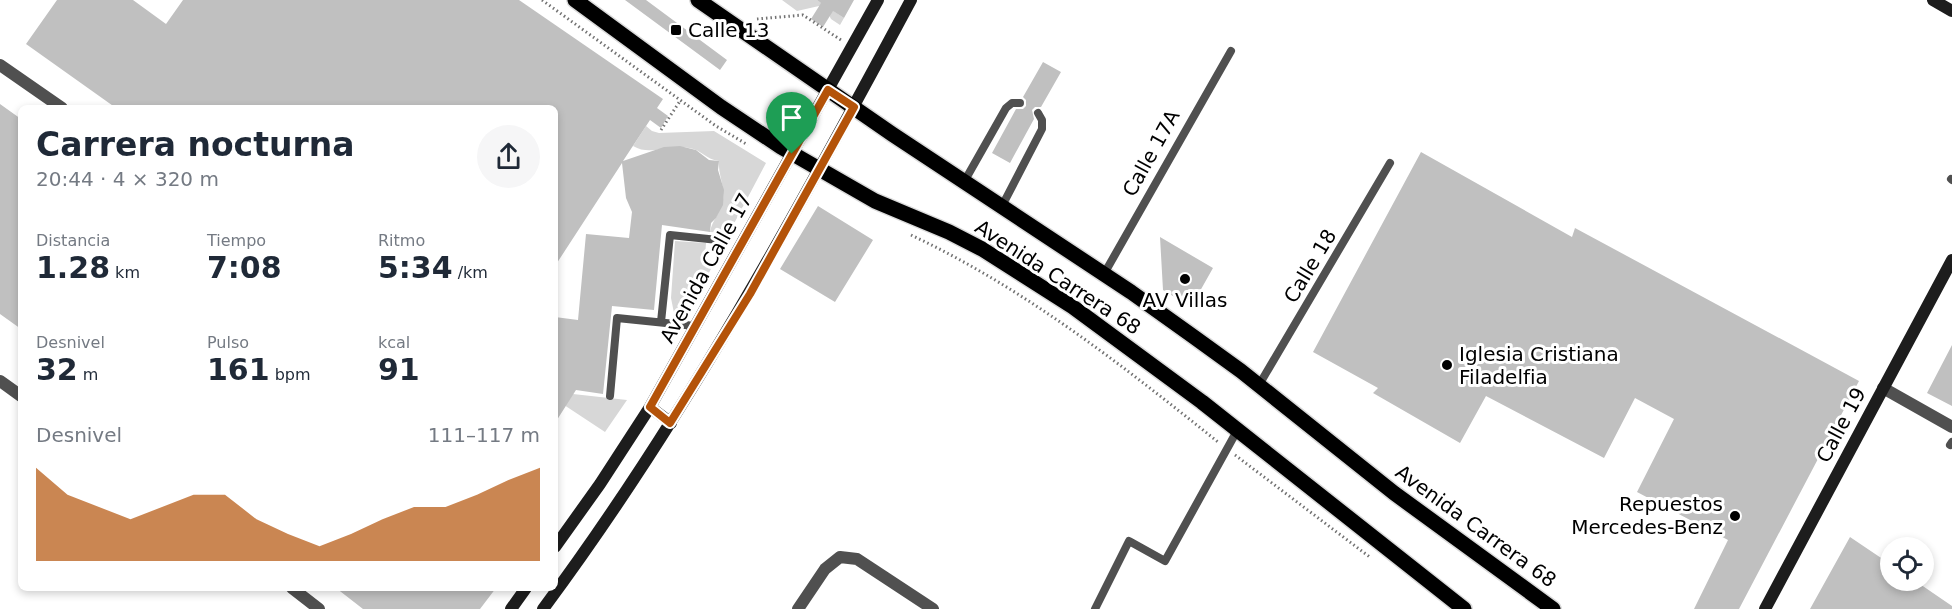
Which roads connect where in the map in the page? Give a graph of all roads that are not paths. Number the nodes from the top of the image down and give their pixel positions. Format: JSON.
{"nodes":[{"id":1,"x":575,"y":0,"type":"edge"},
{"id":2,"x":698,"y":0,"type":"edge"},
{"id":3,"x":879,"y":0,"type":"edge"},
{"id":4,"x":911,"y":0,"type":"edge"},
{"id":5,"x":1933,"y":0,"type":"edge"},
{"id":6,"x":1952,"y":10,"type":"edge"},
{"id":7,"x":1231,"y":51,"type":"dead end"},
{"id":8,"x":0,"y":65,"type":"edge"},
{"id":9,"x":828,"y":90,"type":"junction"},
{"id":10,"x":1020,"y":103,"type":"dead end"},
{"id":11,"x":58,"y":105,"type":"edge"},
{"id":12,"x":854,"y":107,"type":"junction"},
{"id":13,"x":1038,"y":113,"type":"dead end"},
{"id":14,"x":792,"y":154,"type":"junction"},
{"id":15,"x":1390,"y":163,"type":"dead end"},
{"id":16,"x":819,"y":170,"type":"junction"},
{"id":17,"x":964,"y":182,"type":"junction"},
{"id":18,"x":1002,"y":207,"type":"junction"},
{"id":19,"x":718,"y":240,"type":"dead end"},
{"id":20,"x":1952,"y":260,"type":"edge"},
{"id":21,"x":1104,"y":274,"type":"junction"},
{"id":22,"x":1947,"y":282,"type":"edge"},
{"id":23,"x":661,"y":322,"type":"junction"},
{"id":24,"x":695,"y":326,"type":"junction"},
{"id":25,"x":0,"y":381,"type":"edge"},
{"id":26,"x":1259,"y":385,"type":"junction"},
{"id":27,"x":1883,"y":388,"type":"junction"},
{"id":28,"x":18,"y":394,"type":"edge"},
{"id":29,"x":610,"y":396,"type":"dead end"},
{"id":30,"x":650,"y":407,"type":"junction"},
{"id":31,"x":670,"y":423,"type":"junction"},
{"id":32,"x":1952,"y":427,"type":"edge"},
{"id":33,"x":1238,"y":429,"type":"junction"},
{"id":34,"x":558,"y":543,"type":"edge"},
{"id":35,"x":558,"y":588,"type":"edge"},
{"id":36,"x":296,"y":591,"type":"edge"},
{"id":37,"x":524,"y":591,"type":"edge"},
{"id":38,"x":556,"y":591,"type":"edge"},
{"id":39,"x":319,"y":609,"type":"edge"},
{"id":40,"x":511,"y":609,"type":"edge"},
{"id":41,"x":543,"y":609,"type":"edge"},
{"id":42,"x":798,"y":609,"type":"edge"},
{"id":43,"x":933,"y":609,"type":"edge"},
{"id":44,"x":1095,"y":609,"type":"edge"},
{"id":45,"x":1464,"y":609,"type":"edge"},
{"id":46,"x":1553,"y":609,"type":"edge"},
{"id":47,"x":1765,"y":609,"type":"edge"}],
"edges":[{"from":1,"to":14,"type":"main road","name":"Avenida Carrera 68"},
{"from":2,"to":9,"type":"main road","name":"Avenida Carrera 68"},
{"from":3,"to":9,"type":"street","name":"Avenida Calle 17"},
{"from":4,"to":12,"type":"street"},
{"from":5,"to":6,"type":"street"},
{"from":7,"to":21,"type":"lane","name":"Calle 17A"},
{"from":8,"to":11,"type":"street"},
{"from":9,"to":12,"type":"main road","name":"Avenida Carrera 68"},
{"from":9,"to":14,"type":"street","name":"Avenida Calle 17"},
{"from":10,"to":17,"type":"lane"},
{"from":12,"to":16,"type":"street"},
{"from":12,"to":17,"type":"main road","name":"Avenida Carrera 68"},
{"from":13,"to":18,"type":"lane"},
{"from":14,"to":16,"type":"main road","name":"Avenida Carrera 68"},
{"from":14,"to":24,"type":"street","name":"Avenida Calle 17"},
{"from":15,"to":26,"type":"lane","name":"Calle 18"},
{"from":16,"to":31,"type":"street"},
{"from":16,"to":33,"type":"main road","name":"Avenida Carrera 68"},
{"from":17,"to":18,"type":"main road","name":"Avenida Carrera 68"},
{"from":18,"to":21,"type":"main road","name":"Avenida Carrera 68"},
{"from":19,"to":23,"type":"lane"},
{"from":20,"to":22,"type":"street","name":"Calle 19"},
{"from":21,"to":26,"type":"main road","name":"Avenida Carrera 68"},
{"from":22,"to":27,"type":"street","name":"Calle 19"},
{"from":23,"to":24,"type":"lane"},
{"from":23,"to":29,"type":"lane"},
{"from":24,"to":30,"type":"street","name":"Avenida Calle 17"},
{"from":25,"to":28,"type":"street"},
{"from":26,"to":46,"type":"main road","name":"Avenida Carrera 68"},
{"from":27,"to":32,"type":"street"},
{"from":27,"to":47,"type":"street","name":"Calle 19"},
{"from":30,"to":31,"type":"street"},
{"from":30,"to":34,"type":"street","name":"Avenida Calle 17"},
{"from":31,"to":35,"type":"street"},
{"from":33,"to":44,"type":"lane"},
{"from":33,"to":45,"type":"main road","name":"Avenida Carrera 68"},
{"from":36,"to":39,"type":"street"},
{"from":37,"to":40,"type":"street"},
{"from":38,"to":41,"type":"street"},
{"from":42,"to":43,"type":"street"}]}
